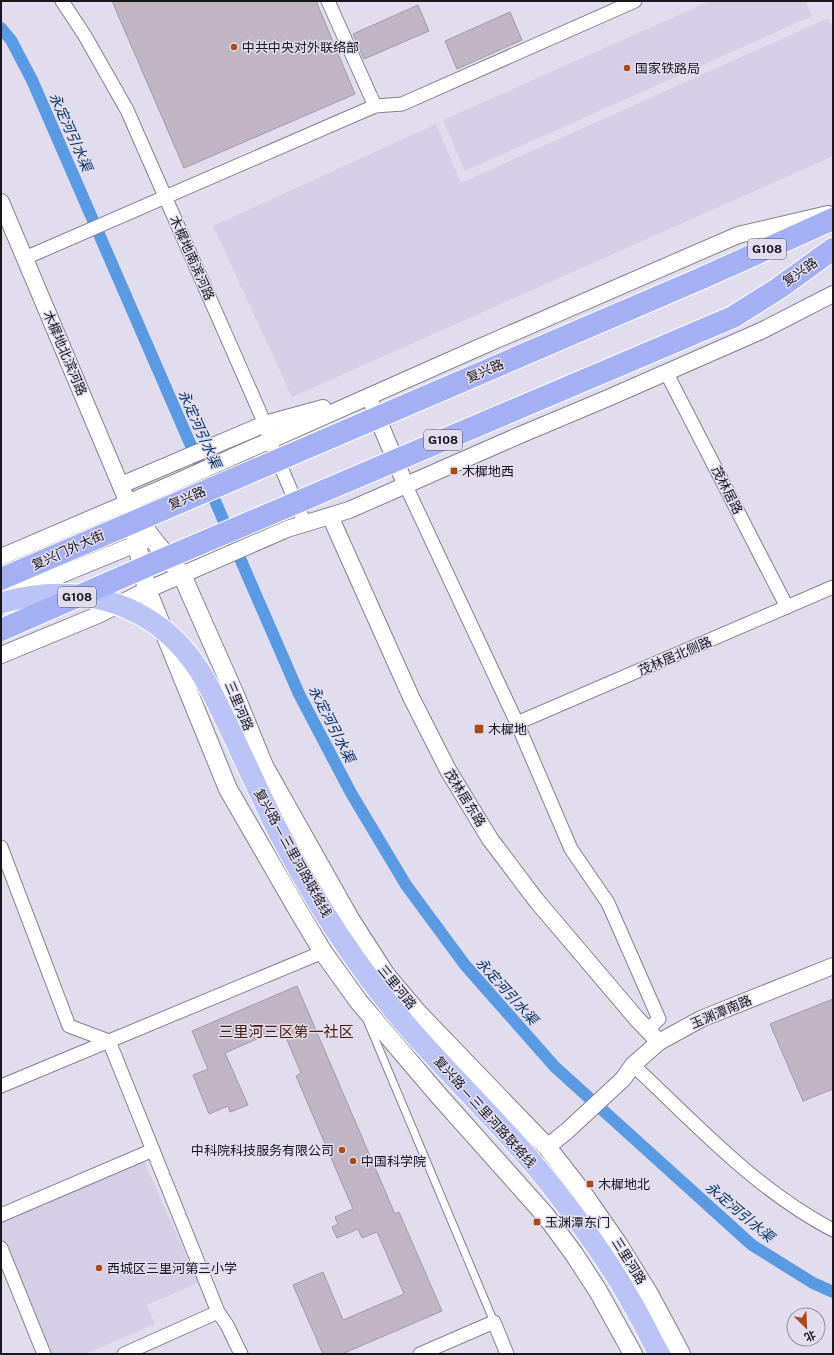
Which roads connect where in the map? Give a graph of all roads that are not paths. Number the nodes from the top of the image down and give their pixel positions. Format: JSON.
{"nodes":[{"id":1,"x":62,"y":1,"type":"edge"},
{"id":2,"x":328,"y":1,"type":"edge"},
{"id":3,"x":635,"y":1,"type":"edge"},
{"id":4,"x":375,"y":106,"type":"junction"},
{"id":5,"x":166,"y":197,"type":"junction"},
{"id":6,"x":1,"y":202,"type":"edge"},
{"id":7,"x":833,"y":212,"type":"edge"},
{"id":8,"x":833,"y":219,"type":"edge"},
{"id":9,"x":833,"y":249,"type":"edge"},
{"id":10,"x":25,"y":258,"type":"junction"},
{"id":11,"x":833,"y":285,"type":"edge"},
{"id":12,"x":833,"y":294,"type":"edge"},
{"id":13,"x":763,"y":330,"type":"junction"},
{"id":14,"x":666,"y":372,"type":"junction"},
{"id":15,"x":369,"y":396,"type":"junction"},
{"id":16,"x":265,"y":424,"type":"junction"},
{"id":17,"x":270,"y":441,"type":"junction"},
{"id":18,"x":145,"y":475,"type":"junction"},
{"id":19,"x":121,"y":485,"type":"junction"},
{"id":20,"x":406,"y":486,"type":"junction"},
{"id":21,"x":132,"y":512,"type":"junction"},
{"id":22,"x":330,"y":516,"type":"junction"},
{"id":23,"x":305,"y":524,"type":"junction"},
{"id":24,"x":144,"y":540,"type":"junction"},
{"id":25,"x":1,"y":557,"type":"edge"},
{"id":26,"x":182,"y":575,"type":"junction"},
{"id":27,"x":833,"y":586,"type":"edge"},
{"id":28,"x":146,"y":590,"type":"junction"},
{"id":29,"x":2,"y":591,"type":"edge"},
{"id":30,"x":787,"y":607,"type":"junction"},
{"id":31,"x":1,"y":630,"type":"edge"},
{"id":32,"x":27,"y":644,"type":"junction"},
{"id":33,"x":1,"y":656,"type":"edge"},
{"id":34,"x":517,"y":724,"type":"junction"},
{"id":35,"x":264,"y":766,"type":"junction"},
{"id":36,"x":228,"y":789,"type":"junction"},
{"id":37,"x":1,"y":847,"type":"edge"},
{"id":38,"x":324,"y":952,"type":"junction"},
{"id":39,"x":833,"y":966,"type":"edge"},
{"id":40,"x":386,"y":975,"type":"junction"},
{"id":41,"x":359,"y":1002,"type":"junction"},
{"id":42,"x":647,"y":1030,"type":"junction"},
{"id":43,"x":109,"y":1041,"type":"junction"},
{"id":44,"x":659,"y":1042,"type":"junction"},
{"id":45,"x":633,"y":1065,"type":"junction"},
{"id":46,"x":1,"y":1086,"type":"edge"},
{"id":47,"x":547,"y":1147,"type":"junction"},
{"id":48,"x":152,"y":1150,"type":"junction"},
{"id":49,"x":1,"y":1215,"type":"edge"},
{"id":50,"x":833,"y":1230,"type":"edge"},
{"id":51,"x":1,"y":1248,"type":"edge"},
{"id":52,"x":218,"y":1312,"type":"junction"},
{"id":53,"x":494,"y":1322,"type":"junction"},
{"id":54,"x":44,"y":1354,"type":"edge"},
{"id":55,"x":124,"y":1354,"type":"edge"},
{"id":56,"x":241,"y":1354,"type":"edge"},
{"id":57,"x":420,"y":1354,"type":"edge"},
{"id":58,"x":507,"y":1354,"type":"edge"},
{"id":59,"x":633,"y":1354,"type":"edge"},
{"id":60,"x":659,"y":1354,"type":"edge"},
{"id":61,"x":681,"y":1354,"type":"edge"}],
"edges":[{"from":1,"to":5,"type":"street","name":"木樨地南滨河路"},
{"from":2,"to":4,"type":"street"},
{"from":3,"to":4,"type":"street"},
{"from":4,"to":5,"type":"street"},
{"from":5,"to":10,"type":"street"},
{"from":5,"to":16,"type":"street","name":"木樨地南滨河路"},
{"from":6,"to":10,"type":"street","name":"木樨地北滨河路"},
{"from":7,"to":15,"type":"street","name":"复兴路"},
{"from":8,"to":21,"type":"highway","name":"复兴路","number":"G108","bridge":true},
{"from":9,"to":31,"type":"highway","name":"复兴路","number":"G108","bridge":true},
{"from":10,"to":19,"type":"street","name":"木樨地北滨河路"},
{"from":11,"to":13,"type":"street"},
{"from":12,"to":13,"type":"street"},
{"from":13,"to":14,"type":"street"},
{"from":14,"to":20,"type":"street"},
{"from":14,"to":30,"type":"street","name":"茂林居路"},
{"from":15,"to":16,"type":"street"},
{"from":15,"to":17,"type":"street","name":"复兴路"},
{"from":15,"to":20,"type":"street"},
{"from":16,"to":17,"type":"street","name":"木樨地南滨河路"},
{"from":16,"to":18,"type":"street"},
{"from":17,"to":21,"type":"street","name":"复兴路"},
{"from":17,"to":23,"type":"street","name":"木樨地南滨河路"},
{"from":18,"to":19,"type":"street"},
{"from":18,"to":21,"type":"street"},
{"from":19,"to":21,"type":"street","name":"木樨地北滨河路"},
{"from":20,"to":22,"type":"street"},
{"from":20,"to":34,"type":"street"},
{"from":21,"to":24,"type":"main road"},
{"from":21,"to":25,"type":"street","name":"复兴路"},
{"from":21,"to":29,"type":"highway","name":"复兴门外大街","number":"G108","bridge":true},
{"from":22,"to":23,"type":"street"},
{"from":22,"to":42,"type":"street","name":"茂林居东路"},
{"from":23,"to":26,"type":"street"},
{"from":24,"to":26,"type":"main road","name":"三里河路"},
{"from":24,"to":28,"type":"main road"},
{"from":24,"to":29,"type":"street"},
{"from":26,"to":28,"type":"street"},
{"from":26,"to":35,"type":"main road","name":"三里河路"},
{"from":27,"to":30,"type":"street","name":"茂林居北侧路"},
{"from":28,"to":32,"type":"street"},
{"from":28,"to":36,"type":"main road"},
{"from":29,"to":32,"type":"street"},
{"from":29,"to":60,"type":"main road","name":"复兴路—三里河路联络线","bridge":true},
{"from":30,"to":34,"type":"street","name":"茂林居北侧路"},
{"from":32,"to":33,"type":"street"},
{"from":34,"to":42,"type":"street"},
{"from":35,"to":36,"type":"main road"},
{"from":35,"to":40,"type":"main road","name":"三里河路"},
{"from":36,"to":38,"type":"main road"},
{"from":37,"to":43,"type":"street"},
{"from":38,"to":41,"type":"main road"},
{"from":38,"to":43,"type":"street"},
{"from":39,"to":44,"type":"street","name":"玉渊潭南路"},
{"from":40,"to":41,"type":"street"},
{"from":40,"to":47,"type":"main road","name":"三里河路"},
{"from":41,"to":53,"type":"lane"},
{"from":41,"to":59,"type":"main road"},
{"from":42,"to":44,"type":"street","name":"茂林居东路"},
{"from":43,"to":46,"type":"street"},
{"from":43,"to":48,"type":"street"},
{"from":44,"to":45,"type":"street","name":"玉渊潭南路"},
{"from":45,"to":47,"type":"street","name":"玉渊潭南路","bridge":true},
{"from":45,"to":50,"type":"street"},
{"from":47,"to":61,"type":"main road","name":"三里河路"},
{"from":48,"to":49,"type":"street"},
{"from":48,"to":52,"type":"street"},
{"from":51,"to":54,"type":"street"},
{"from":52,"to":55,"type":"street"},
{"from":52,"to":56,"type":"street"},
{"from":53,"to":57,"type":"street"},
{"from":53,"to":58,"type":"street"}]}
